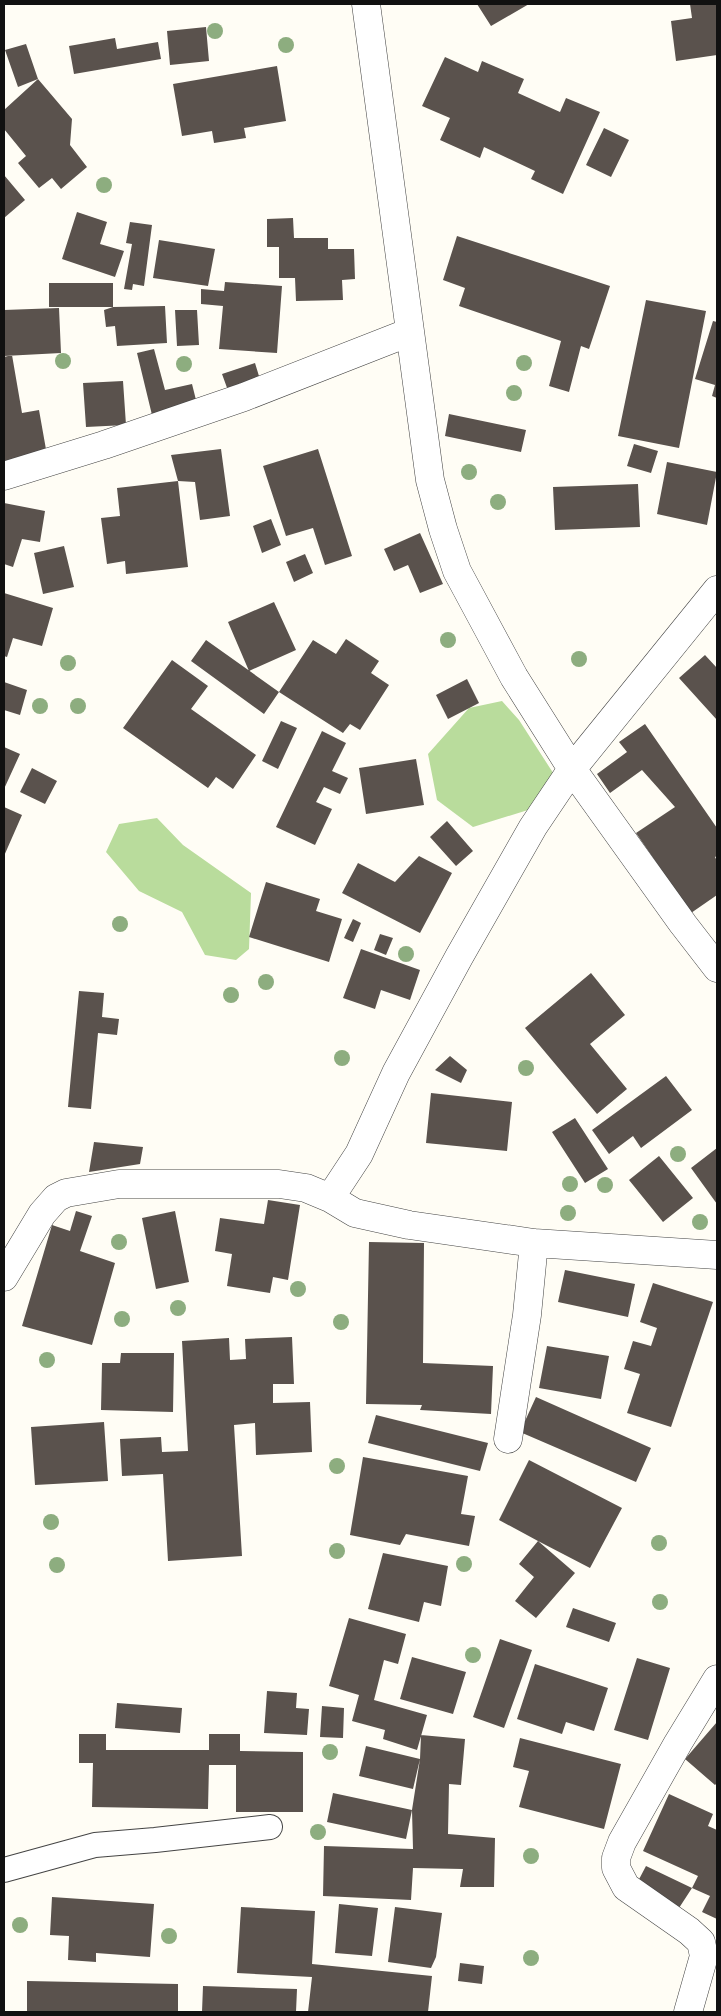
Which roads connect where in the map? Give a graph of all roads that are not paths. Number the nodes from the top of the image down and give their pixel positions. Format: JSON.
{"nodes":[{"id":1,"x":366,"y":4,"type":"edge"},
{"id":2,"x":410,"y":332,"type":"junction"},
{"id":3,"x":4,"y":476,"type":"edge"},
{"id":4,"x":717,"y":590,"type":"edge"},
{"id":5,"x":572,"y":769,"type":"junction"},
{"id":6,"x":717,"y":968,"type":"edge"},
{"id":7,"x":330,"y":1198,"type":"junction"},
{"id":8,"x":534,"y":1243,"type":"junction"},
{"id":9,"x":717,"y":1255,"type":"edge"},
{"id":10,"x":4,"y":1277,"type":"edge"},
{"id":11,"x":508,"y":1439,"type":"dead end"},
{"id":12,"x":717,"y":1679,"type":"edge"},
{"id":13,"x":270,"y":1827,"type":"dead end"},
{"id":14,"x":4,"y":1870,"type":"edge"},
{"id":15,"x":688,"y":2012,"type":"edge"}],
"edges":[{"from":1,"to":2,"type":"street"},
{"from":2,"to":3,"type":"street"},
{"from":2,"to":5,"type":"street"},
{"from":4,"to":5,"type":"street"},
{"from":5,"to":6,"type":"street"},
{"from":5,"to":7,"type":"street"},
{"from":7,"to":8,"type":"street"},
{"from":7,"to":10,"type":"street"},
{"from":8,"to":9,"type":"street"},
{"from":8,"to":11,"type":"street"},
{"from":12,"to":15,"type":"street"},
{"from":13,"to":14,"type":"lane"}]}
